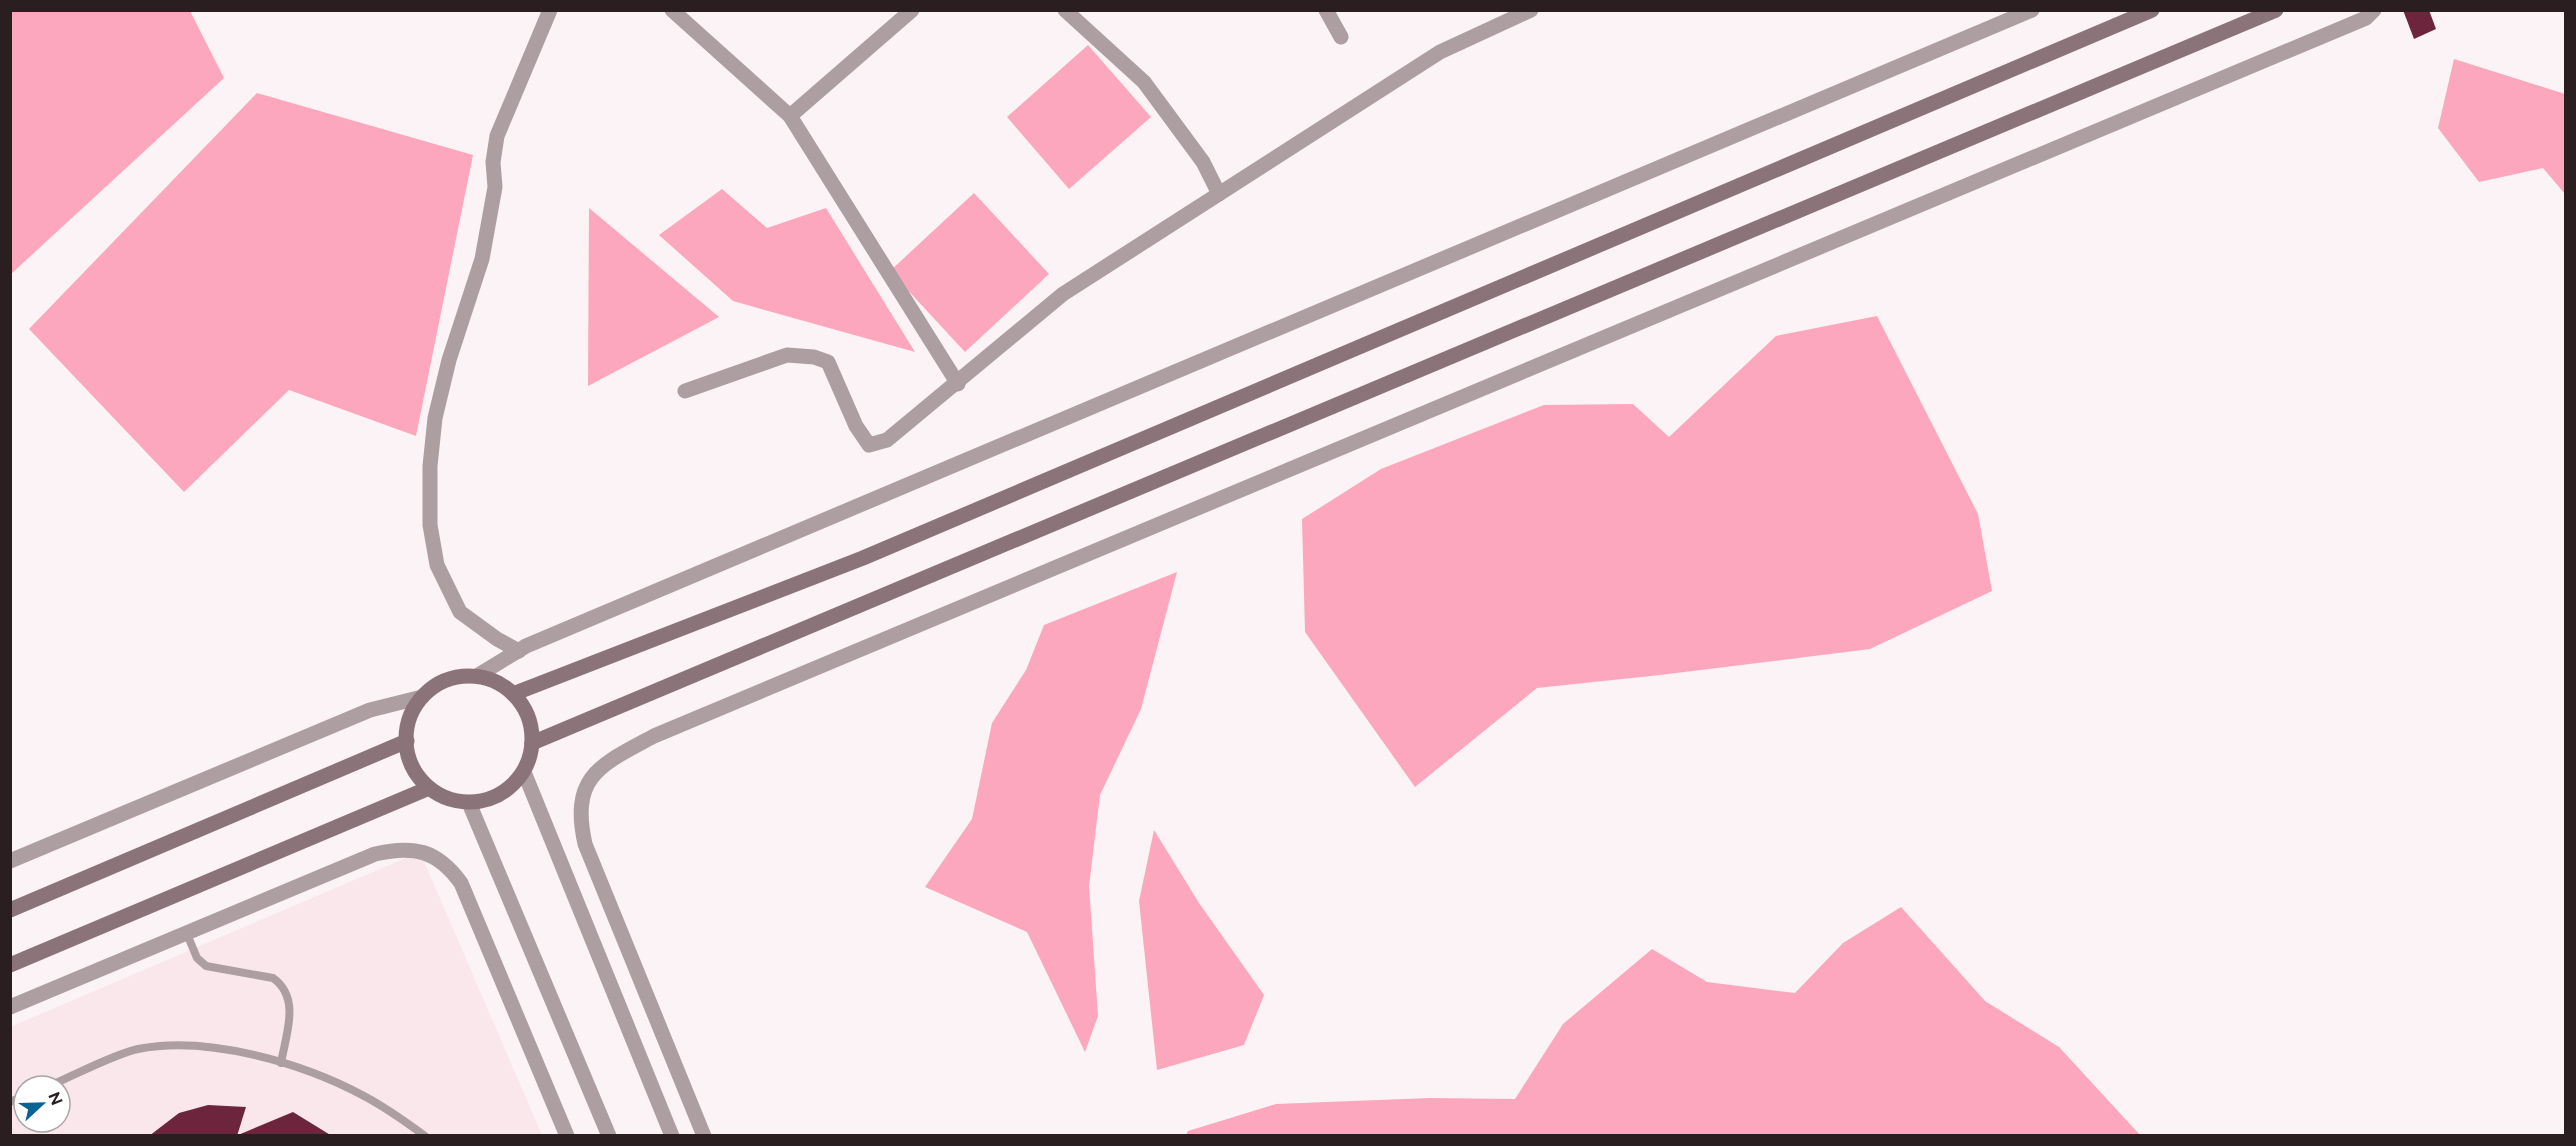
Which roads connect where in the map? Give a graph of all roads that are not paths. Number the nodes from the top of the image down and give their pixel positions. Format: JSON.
{"nodes":[{"id":1,"x":550,"y":10,"type":"edge"},
{"id":2,"x":672,"y":10,"type":"edge"},
{"id":3,"x":912,"y":10,"type":"edge"},
{"id":4,"x":1065,"y":10,"type":"edge"},
{"id":5,"x":1326,"y":10,"type":"edge"},
{"id":6,"x":1531,"y":10,"type":"edge"},
{"id":7,"x":2032,"y":10,"type":"edge"},
{"id":8,"x":2152,"y":10,"type":"edge"},
{"id":9,"x":2276,"y":10,"type":"edge"},
{"id":10,"x":2374,"y":10,"type":"edge"},
{"id":11,"x":1341,"y":37,"type":"dead end"},
{"id":12,"x":790,"y":117,"type":"junction"},
{"id":13,"x":1219,"y":194,"type":"junction"},
{"id":14,"x":957,"y":384,"type":"junction"},
{"id":15,"x":685,"y":391,"type":"dead end"},
{"id":16,"x":519,"y":651,"type":"junction"},
{"id":17,"x":477,"y":676,"type":"junction"},
{"id":18,"x":513,"y":694,"type":"junction"},
{"id":19,"x":422,"y":697,"type":"junction"},
{"id":20,"x":407,"y":741,"type":"junction"},
{"id":21,"x":532,"y":743,"type":"junction"},
{"id":22,"x":524,"y":772,"type":"junction"},
{"id":23,"x":429,"y":788,"type":"junction"},
{"id":24,"x":469,"y":803,"type":"junction"},
{"id":25,"x":10,"y":861,"type":"edge"},
{"id":26,"x":10,"y":910,"type":"edge"},
{"id":27,"x":187,"y":934,"type":"junction"},
{"id":28,"x":10,"y":965,"type":"edge"},
{"id":29,"x":10,"y":1008,"type":"edge"},
{"id":30,"x":281,"y":1063,"type":"junction"},
{"id":31,"x":72,"y":1076,"type":"edge"},
{"id":32,"x":425,"y":1136,"type":"edge"},
{"id":33,"x":567,"y":1136,"type":"edge"},
{"id":34,"x":609,"y":1136,"type":"edge"},
{"id":35,"x":672,"y":1136,"type":"edge"},
{"id":36,"x":704,"y":1136,"type":"edge"}],
"edges":[{"from":1,"to":16,"type":"street"},
{"from":2,"to":12,"type":"street"},
{"from":3,"to":12,"type":"street"},
{"from":4,"to":13,"type":"street"},
{"from":5,"to":11,"type":"street"},
{"from":6,"to":13,"type":"street"},
{"from":7,"to":16,"type":"street"},
{"from":8,"to":18,"type":"street"},
{"from":9,"to":21,"type":"street"},
{"from":10,"to":36,"type":"street"},
{"from":12,"to":14,"type":"street"},
{"from":13,"to":14,"type":"street"},
{"from":14,"to":15,"type":"street"},
{"from":16,"to":17,"type":"street"},
{"from":17,"to":18,"type":"street"},
{"from":17,"to":19,"type":"street"},
{"from":18,"to":21,"type":"street"},
{"from":19,"to":20,"type":"street"},
{"from":19,"to":25,"type":"street"},
{"from":20,"to":23,"type":"street"},
{"from":20,"to":26,"type":"street"},
{"from":21,"to":22,"type":"street"},
{"from":22,"to":24,"type":"street"},
{"from":22,"to":35,"type":"street"},
{"from":23,"to":24,"type":"street"},
{"from":23,"to":28,"type":"street"},
{"from":24,"to":34,"type":"street"},
{"from":27,"to":29,"type":"street"},
{"from":27,"to":30,"type":"lane"},
{"from":27,"to":33,"type":"street"},
{"from":30,"to":31,"type":"lane"},
{"from":30,"to":32,"type":"lane"}]}
